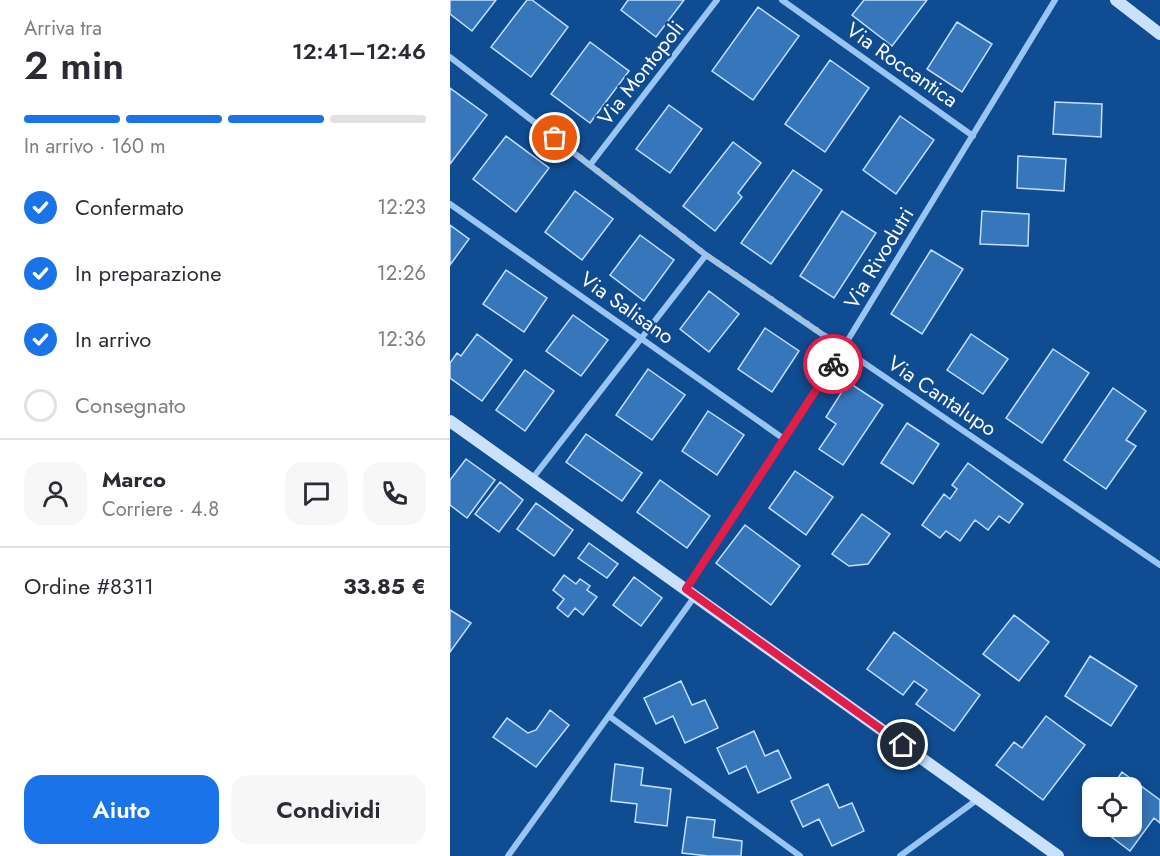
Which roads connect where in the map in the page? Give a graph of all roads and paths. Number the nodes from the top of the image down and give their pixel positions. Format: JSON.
{"nodes":[{"id":1,"x":717,"y":0,"type":"edge"},
{"id":2,"x":782,"y":0,"type":"edge"},
{"id":3,"x":1055,"y":0,"type":"edge"},
{"id":4,"x":1116,"y":0,"type":"edge"},
{"id":5,"x":1160,"y":34,"type":"edge"},
{"id":6,"x":450,"y":57,"type":"edge"},
{"id":7,"x":973,"y":136,"type":"junction"},
{"id":8,"x":590,"y":165,"type":"junction"},
{"id":9,"x":450,"y":204,"type":"edge"},
{"id":10,"x":706,"y":255,"type":"junction"},
{"id":11,"x":641,"y":338,"type":"junction"},
{"id":12,"x":843,"y":348,"type":"junction"},
{"id":13,"x":450,"y":421,"type":"edge"},
{"id":14,"x":784,"y":439,"type":"junction"},
{"id":15,"x":532,"y":479,"type":"junction"},
{"id":16,"x":1160,"y":565,"type":"edge"},
{"id":17,"x":690,"y":593,"type":"junction"},
{"id":18,"x":609,"y":716,"type":"junction"},
{"id":19,"x":979,"y":799,"type":"junction"},
{"id":20,"x":508,"y":856,"type":"edge"},
{"id":21,"x":800,"y":856,"type":"edge"},
{"id":22,"x":900,"y":856,"type":"edge"},
{"id":23,"x":1058,"y":856,"type":"edge"}],
"edges":[{"from":1,"to":8,"type":"street","name":"Via Montopoli"},
{"from":2,"to":7,"type":"street","name":"Via Roccantica"},
{"from":3,"to":7,"type":"street","name":"Via Rivodutri"},
{"from":4,"to":5,"type":"main road"},
{"from":6,"to":8,"type":"street","name":"Via Cantalupo"},
{"from":7,"to":12,"type":"street","name":"Via Rivodutri"},
{"from":8,"to":10,"type":"street","name":"Via Cantalupo"},
{"from":9,"to":11,"type":"street","name":"Via Salisano"},
{"from":10,"to":11,"type":"street"},
{"from":10,"to":12,"type":"street","name":"Via Cantalupo"},
{"from":11,"to":14,"type":"street","name":"Via Salisano"},
{"from":11,"to":15,"type":"street"},
{"from":12,"to":14,"type":"street","name":"Via Rivodutri"},
{"from":12,"to":16,"type":"street","name":"Via Cantalupo"},
{"from":13,"to":15,"type":"main road"},
{"from":14,"to":17,"type":"street","name":"Via Rivodutri"},
{"from":15,"to":17,"type":"main road"},
{"from":17,"to":18,"type":"street","name":"Via Rivodutri"},
{"from":17,"to":19,"type":"main road"},
{"from":18,"to":20,"type":"street","name":"Via Rivodutri"},
{"from":18,"to":21,"type":"street"},
{"from":19,"to":22,"type":"street"},
{"from":19,"to":23,"type":"main road"}]}
